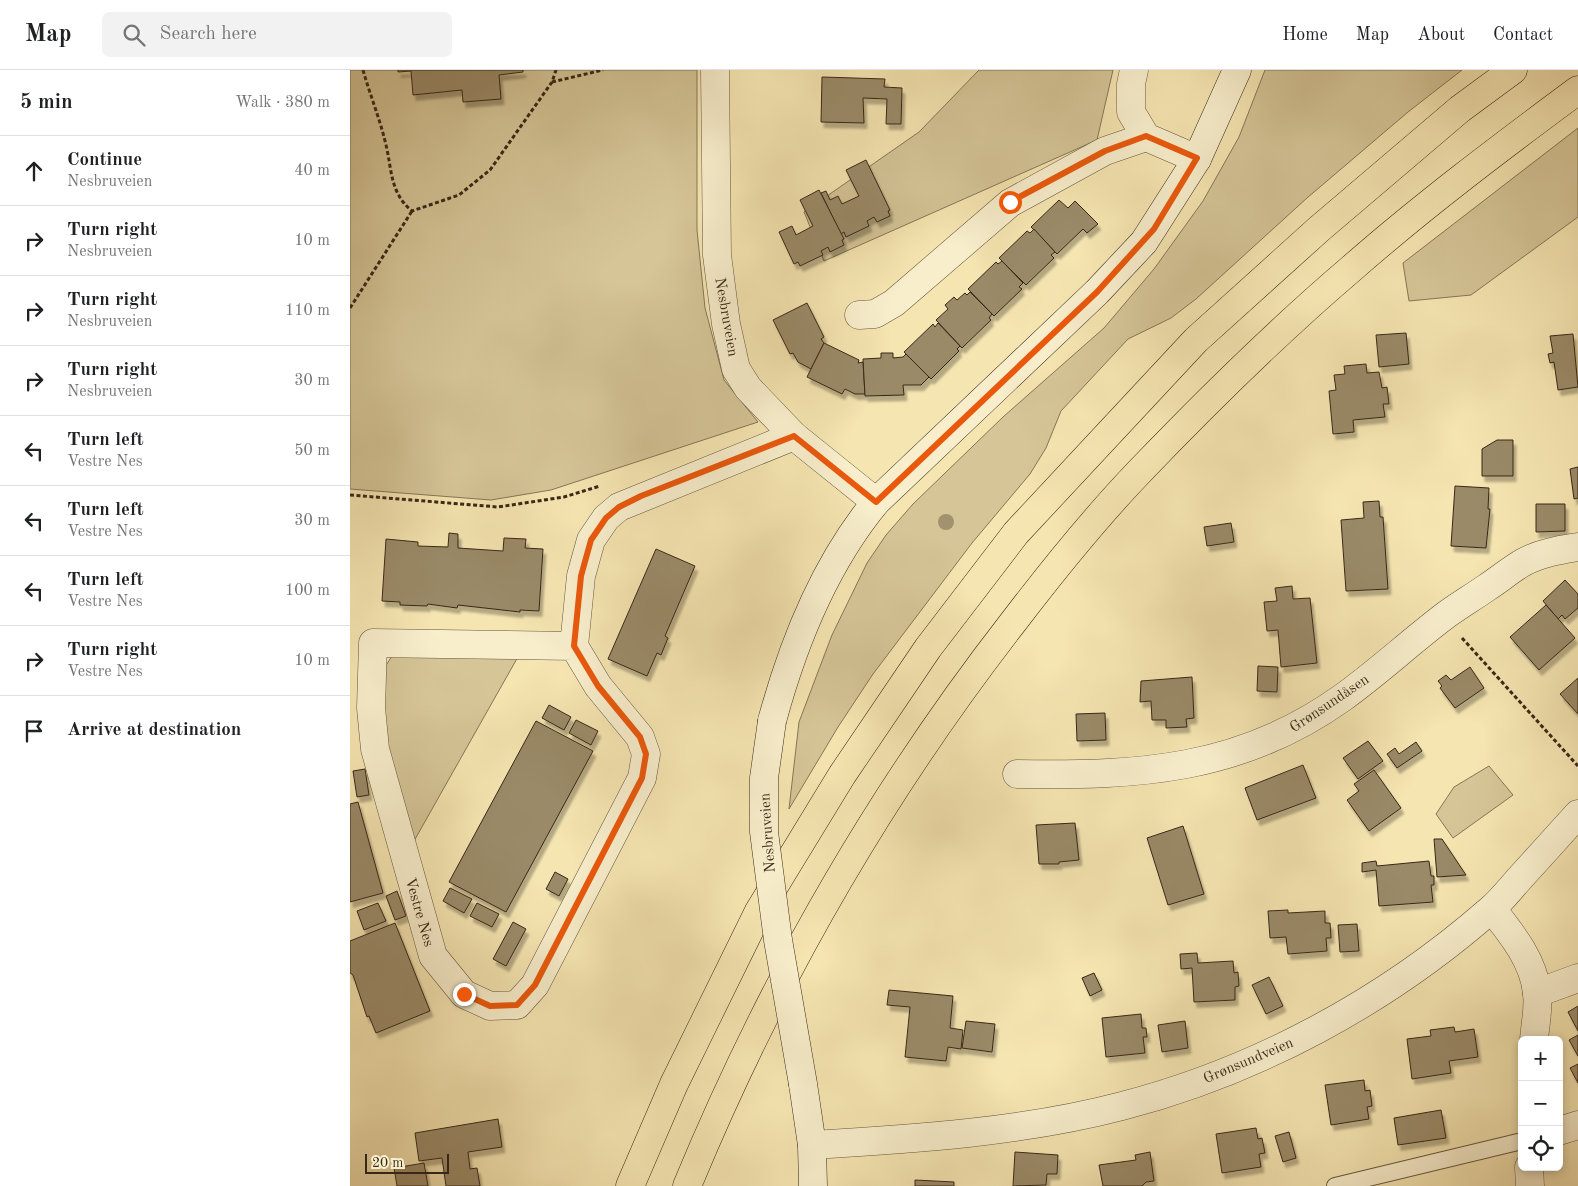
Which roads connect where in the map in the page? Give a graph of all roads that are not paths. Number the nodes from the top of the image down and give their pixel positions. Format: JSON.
{"nodes":[{"id":1,"x":715,"y":70,"type":"edge"},
{"id":2,"x":1134,"y":70,"type":"edge"},
{"id":3,"x":1237,"y":70,"type":"edge"},
{"id":4,"x":1513,"y":70,"type":"edge"},
{"id":5,"x":1578,"y":90,"type":"edge"},
{"id":6,"x":1146,"y":136,"type":"junction"},
{"id":7,"x":1197,"y":158,"type":"junction"},
{"id":8,"x":859,"y":315,"type":"dead end"},
{"id":9,"x":794,"y":436,"type":"junction"},
{"id":10,"x":876,"y":502,"type":"junction"},
{"id":11,"x":1578,"y":546,"type":"edge"},
{"id":12,"x":574,"y":646,"type":"junction"},
{"id":13,"x":1017,"y":774,"type":"dead end"},
{"id":14,"x":1578,"y":814,"type":"edge"},
{"id":15,"x":1492,"y":909,"type":"junction"},
{"id":16,"x":1578,"y":978,"type":"edge"},
{"id":17,"x":1537,"y":993,"type":"junction"},
{"id":18,"x":1534,"y":1036,"type":"edge"},
{"id":19,"x":1578,"y":1124,"type":"edge"},
{"id":20,"x":1563,"y":1130,"type":"edge"},
{"id":21,"x":1518,"y":1142,"type":"edge"},
{"id":22,"x":812,"y":1145,"type":"junction"},
{"id":23,"x":1529,"y":1171,"type":"edge"},
{"id":24,"x":630,"y":1186,"type":"edge"},
{"id":25,"x":687,"y":1186,"type":"edge"},
{"id":26,"x":813,"y":1186,"type":"edge"},
{"id":27,"x":1335,"y":1186,"type":"edge"},
{"id":28,"x":1530,"y":1186,"type":"edge"}],
"edges":[{"from":1,"to":9,"type":"street","name":"Nesbruveien"},
{"from":2,"to":6,"type":"street"},
{"from":3,"to":7,"type":"street","name":"Nesbruveien"},
{"from":4,"to":24,"type":"highway"},
{"from":5,"to":25,"type":"highway"},
{"from":6,"to":7,"type":"street"},
{"from":6,"to":8,"type":"street"},
{"from":7,"to":10,"type":"street","name":"Nesbruveien"},
{"from":9,"to":10,"type":"street","name":"Nesbruveien"},
{"from":9,"to":12,"type":"street"},
{"from":10,"to":22,"type":"street","name":"Nesbruveien","bridge":true},
{"from":11,"to":13,"type":"street","name":"Grønsundåsen"},
{"from":12,"to":12,"type":"street","name":"Vestre Nes"},
{"from":14,"to":15,"type":"street","name":"Grønsundveien"},
{"from":15,"to":17,"type":"street"},
{"from":15,"to":22,"type":"street","name":"Grønsundveien"},
{"from":16,"to":17,"type":"street"},
{"from":17,"to":18,"type":"street"},
{"from":19,"to":20,"type":"street"},
{"from":21,"to":27,"type":"lane"},
{"from":22,"to":26,"type":"street","name":"Nesbruveien"},
{"from":23,"to":28,"type":"street"}]}
